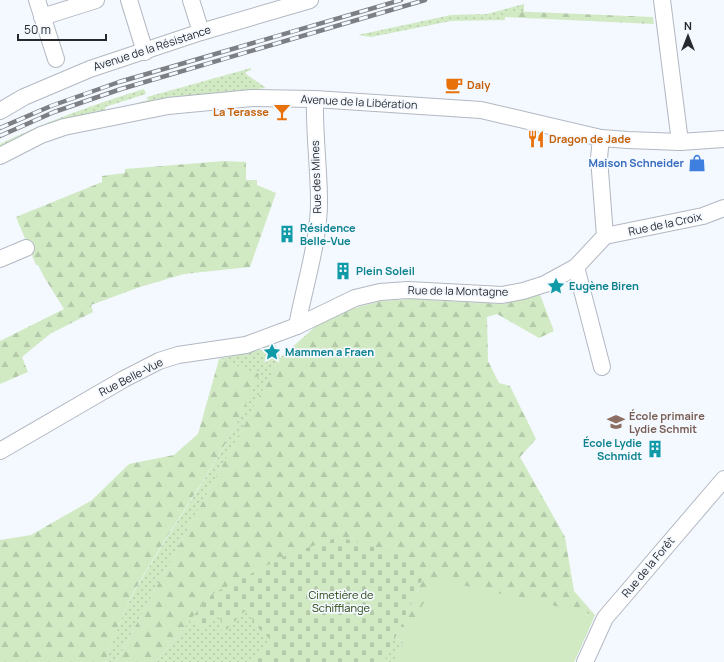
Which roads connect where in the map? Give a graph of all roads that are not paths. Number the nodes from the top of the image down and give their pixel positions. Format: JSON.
{"nodes":[{"id":1,"x":37,"y":0,"type":"edge"},
{"id":2,"x":96,"y":0,"type":"edge"},
{"id":3,"x":128,"y":0,"type":"edge"},
{"id":4,"x":191,"y":0,"type":"edge"},
{"id":5,"x":310,"y":0,"type":"edge"},
{"id":6,"x":662,"y":0,"type":"edge"},
{"id":7,"x":42,"y":17,"type":"junction"},
{"id":8,"x":201,"y":32,"type":"junction"},
{"id":9,"x":145,"y":52,"type":"junction"},
{"id":10,"x":56,"y":59,"type":"dead end"},
{"id":11,"x":315,"y":99,"type":"junction"},
{"id":12,"x":0,"y":111,"type":"edge"},
{"id":13,"x":600,"y":138,"type":"junction"},
{"id":14,"x":724,"y":139,"type":"edge"},
{"id":15,"x":680,"y":142,"type":"junction"},
{"id":16,"x":0,"y":156,"type":"edge"},
{"id":17,"x":724,"y":208,"type":"edge"},
{"id":18,"x":605,"y":236,"type":"junction"},
{"id":19,"x":26,"y":248,"type":"dead end"},
{"id":20,"x":0,"y":259,"type":"edge"},
{"id":21,"x":576,"y":268,"type":"junction"},
{"id":22,"x":297,"y":326,"type":"junction"},
{"id":23,"x":602,"y":368,"type":"dead end"},
{"id":24,"x":0,"y":452,"type":"edge"},
{"id":25,"x":724,"y":479,"type":"edge"},
{"id":26,"x":585,"y":662,"type":"edge"}],
"edges":[{"from":1,"to":7,"type":"street"},
{"from":2,"to":7,"type":"street"},
{"from":3,"to":9,"type":"street"},
{"from":4,"to":8,"type":"street"},
{"from":5,"to":8,"type":"street","name":"Avenue de la Résistance"},
{"from":6,"to":15,"type":"street"},
{"from":7,"to":10,"type":"street"},
{"from":8,"to":9,"type":"street","name":"Avenue de la Résistance"},
{"from":9,"to":12,"type":"street","name":"Avenue de la Résistance"},
{"from":11,"to":13,"type":"street","name":"Avenue de la Libération"},
{"from":11,"to":16,"type":"street","name":"Avenue de la Libération"},
{"from":11,"to":22,"type":"street","name":"Rue des Mines"},
{"from":13,"to":15,"type":"street","name":"Avenue de la Libération"},
{"from":13,"to":18,"type":"street"},
{"from":14,"to":15,"type":"street","name":"Avenue de la Libération"},
{"from":17,"to":18,"type":"street","name":"Rue de la Croix"},
{"from":18,"to":21,"type":"street","name":"Rue de la Montagne"},
{"from":19,"to":20,"type":"street"},
{"from":21,"to":22,"type":"street","name":"Rue de la Montagne"},
{"from":21,"to":23,"type":"street"},
{"from":22,"to":24,"type":"street","name":"Rue Belle-Vue"},
{"from":25,"to":26,"type":"street","name":"Rue de la Forêt"}]}
